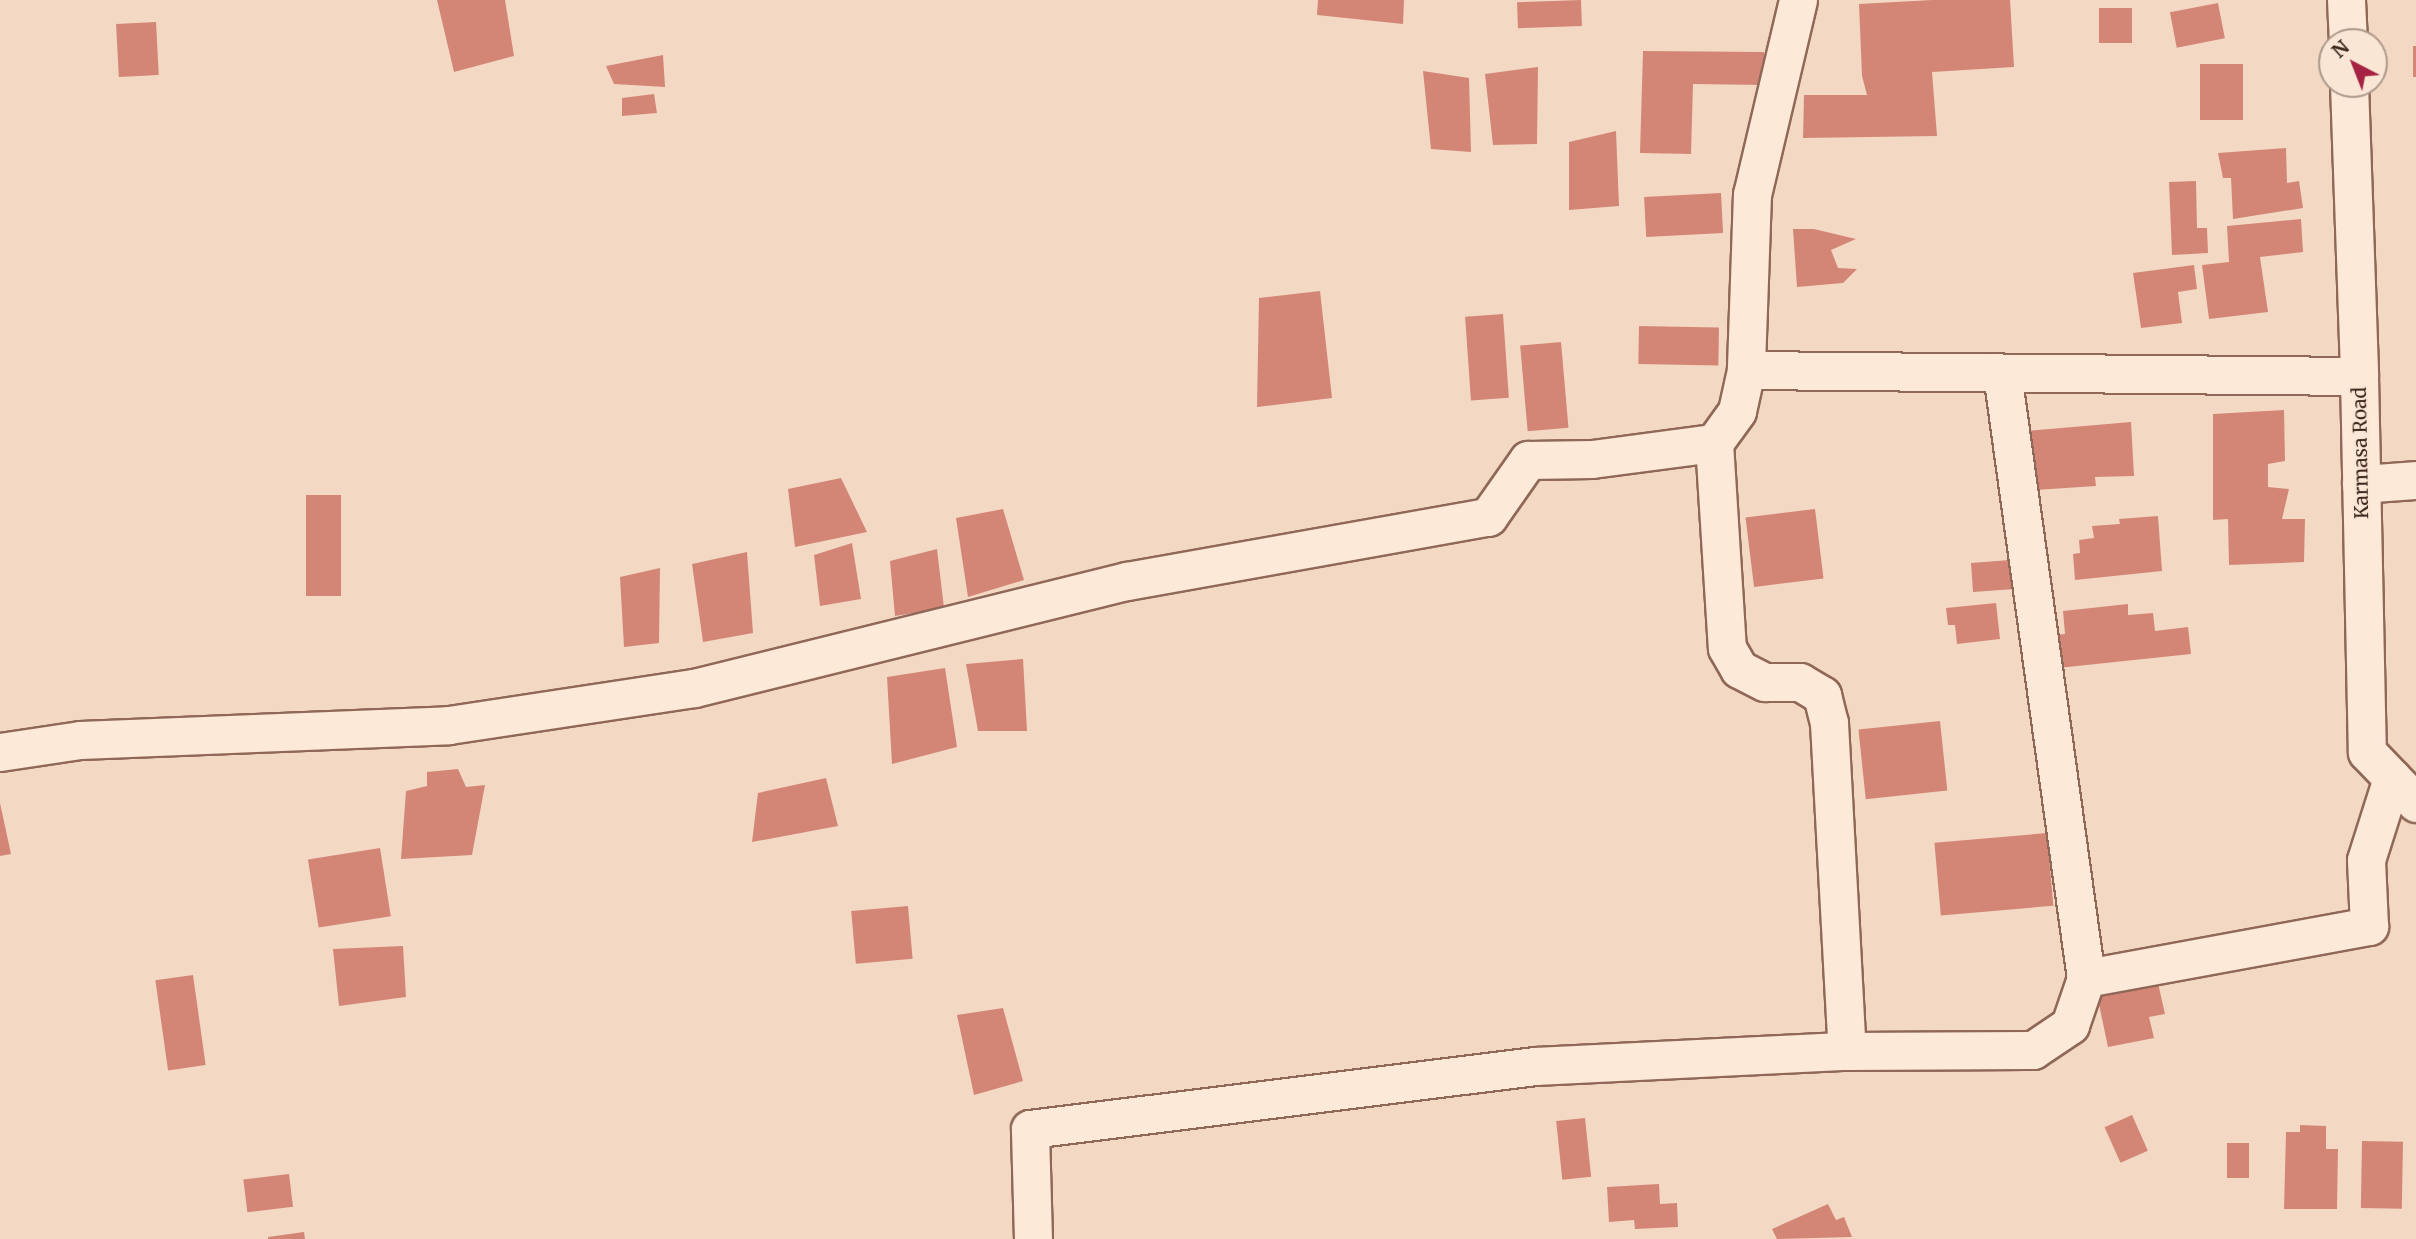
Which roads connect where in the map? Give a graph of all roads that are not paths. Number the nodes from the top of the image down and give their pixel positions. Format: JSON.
{"nodes":[{"id":1,"x":1798,"y":0,"type":"edge"},
{"id":2,"x":2346,"y":0,"type":"edge"},
{"id":3,"x":2347,"y":28,"type":"edge"},
{"id":4,"x":2349,"y":98,"type":"edge"},
{"id":5,"x":1746,"y":370,"type":"junction"},
{"id":6,"x":2002,"y":373,"type":"junction"},
{"id":7,"x":2359,"y":376,"type":"junction"},
{"id":8,"x":1714,"y":443,"type":"junction"},
{"id":9,"x":2416,"y":480,"type":"edge"},
{"id":10,"x":2361,"y":484,"type":"junction"},
{"id":11,"x":0,"y":752,"type":"edge"},
{"id":12,"x":2404,"y":791,"type":"edge"},
{"id":13,"x":2085,"y":978,"type":"junction"},
{"id":14,"x":1847,"y":1051,"type":"junction"},
{"id":15,"x":1033,"y":1239,"type":"edge"}],
"edges":[{"from":1,"to":5,"type":"street"},
{"from":2,"to":3,"type":"street"},
{"from":4,"to":7,"type":"street","name":"Karmasa Road"},
{"from":5,"to":6,"type":"street"},
{"from":5,"to":8,"type":"street"},
{"from":6,"to":7,"type":"street"},
{"from":6,"to":13,"type":"street"},
{"from":7,"to":10,"type":"street","name":"Karmasa Road"},
{"from":8,"to":11,"type":"street"},
{"from":8,"to":14,"type":"street"},
{"from":9,"to":10,"type":"street"},
{"from":10,"to":12,"type":"street","name":"Karmasa Road"},
{"from":12,"to":13,"type":"street"},
{"from":13,"to":14,"type":"street"},
{"from":14,"to":15,"type":"street"}]}
